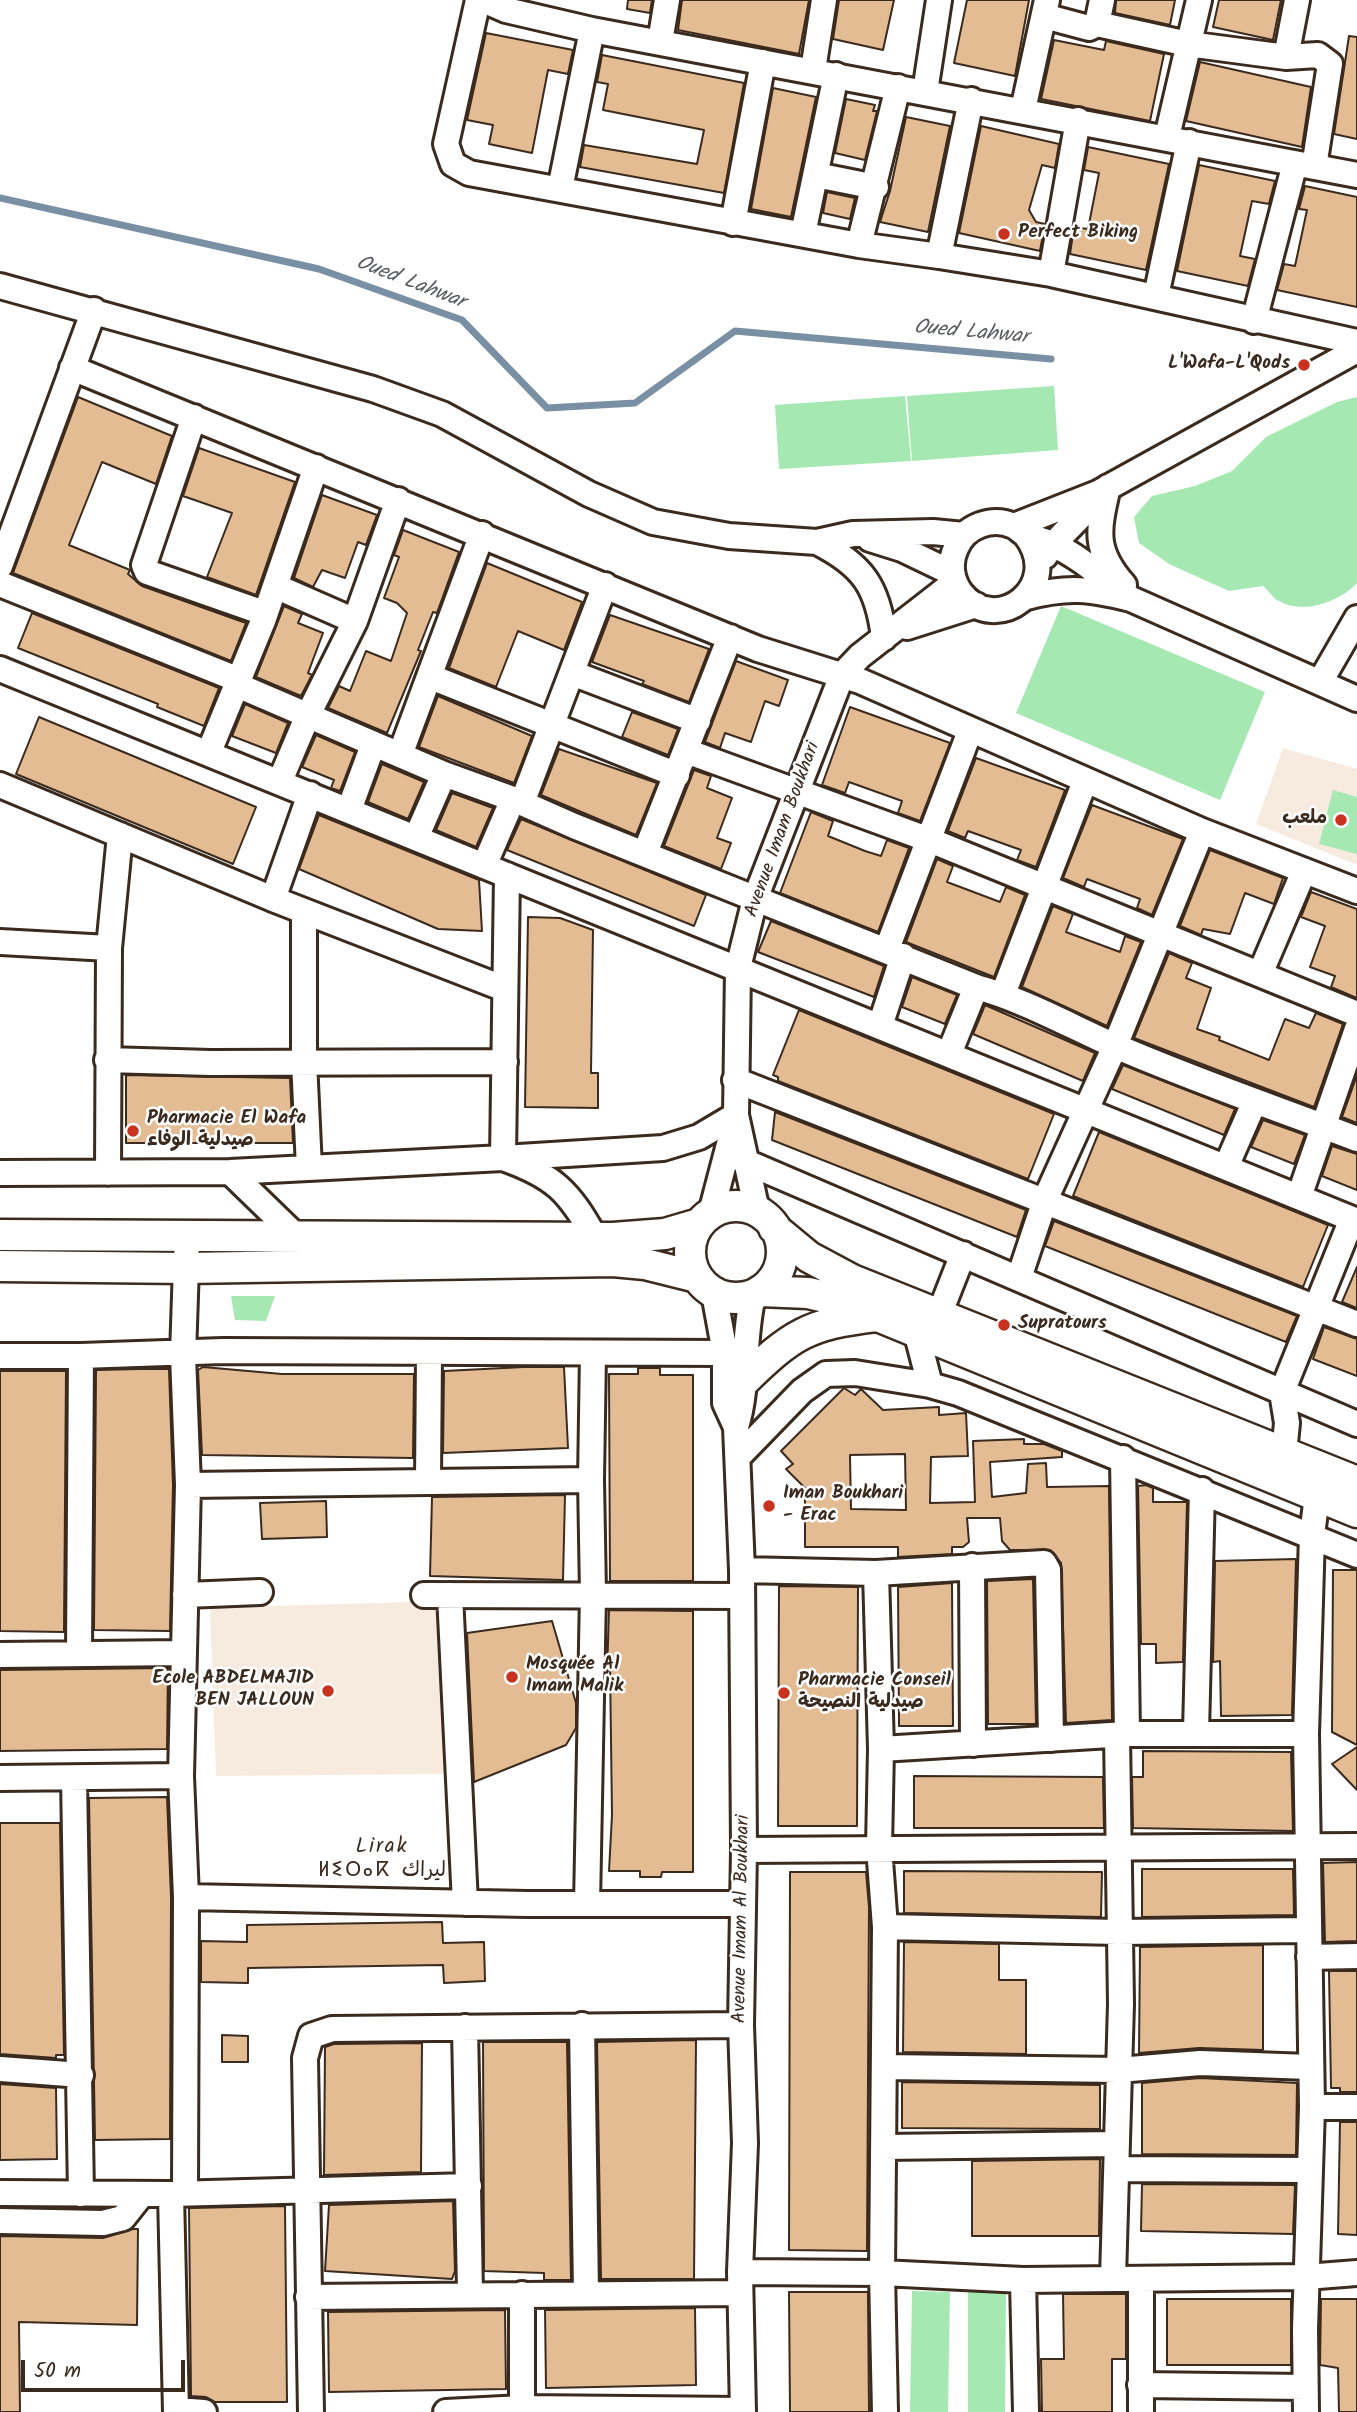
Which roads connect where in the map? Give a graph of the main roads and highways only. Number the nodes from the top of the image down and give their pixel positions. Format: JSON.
{"nodes":[{"id":1,"x":705,"y":1219,"type":"junction"},
{"id":2,"x":766,"y":1220,"type":"junction"},
{"id":3,"x":0,"y":1235,"type":"edge"},
{"id":4,"x":0,"y":1266,"type":"edge"},
{"id":5,"x":705,"y":1285,"type":"junction"},
{"id":6,"x":756,"y":1294,"type":"junction"},
{"id":7,"x":878,"y":1316,"type":"junction"},
{"id":8,"x":928,"y":1323,"type":"junction"},
{"id":9,"x":743,"y":1382,"type":"road end"},
{"id":10,"x":1357,"y":1482,"type":"edge"},
{"id":11,"x":1357,"y":1512,"type":"edge"}],
"edges":[{"from":1,"to":2,"type":"main road"},
{"from":1,"to":3,"type":"main road"},
{"from":1,"to":5,"type":"main road"},
{"from":2,"to":6,"type":"main road"},
{"from":2,"to":8,"type":"main road"},
{"from":4,"to":5,"type":"main road"},
{"from":5,"to":6,"type":"main road"},
{"from":6,"to":7,"type":"main road"},
{"from":7,"to":8,"type":"main road"},
{"from":7,"to":9,"type":"main road"},
{"from":8,"to":10,"type":"main road"},
{"from":8,"to":11,"type":"main road"}]}
